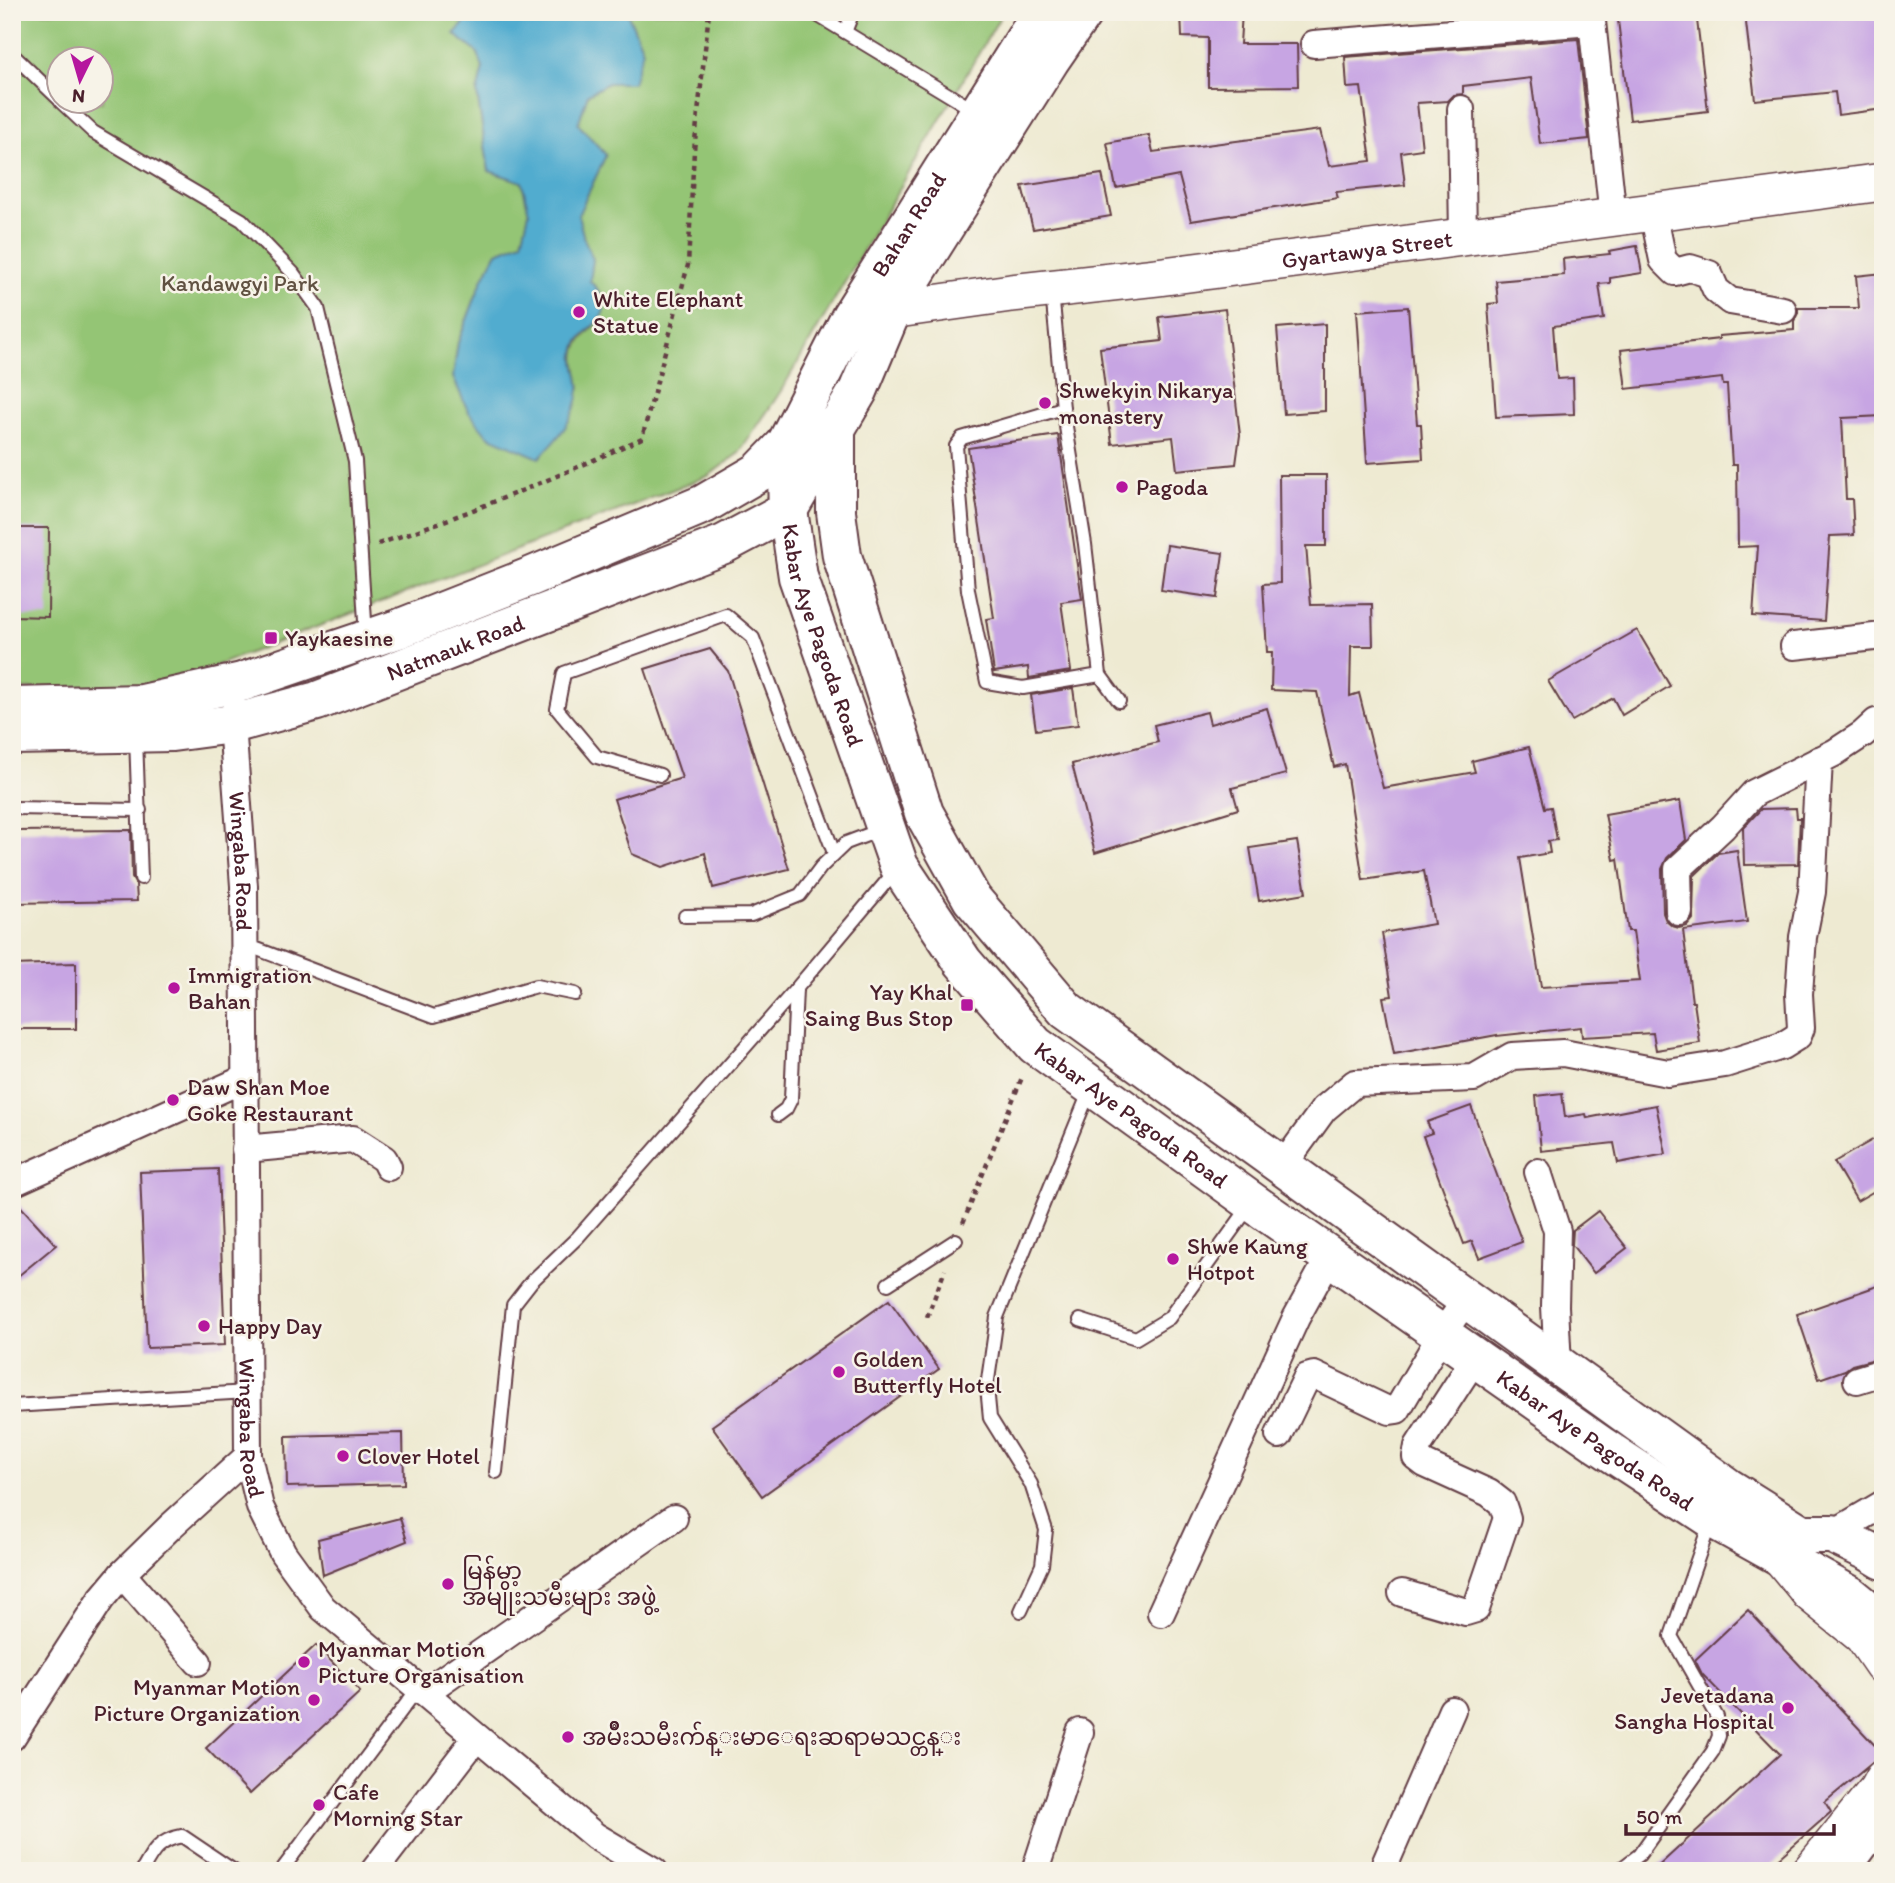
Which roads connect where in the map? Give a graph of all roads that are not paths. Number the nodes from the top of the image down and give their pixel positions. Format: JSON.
{"nodes":[{"id":1,"x":812,"y":12,"type":"edge"},
{"id":2,"x":853,"y":12,"type":"edge"},
{"id":3,"x":1042,"y":12,"type":"edge"},
{"id":4,"x":1083,"y":12,"type":"edge"},
{"id":5,"x":1592,"y":17,"type":"edge"},
{"id":6,"x":845,"y":32,"type":"junction"},
{"id":7,"x":1314,"y":44,"type":"dead end"},
{"id":8,"x":12,"y":54,"type":"edge"},
{"id":9,"x":46,"y":87,"type":"edge"},
{"id":10,"x":1461,"y":108,"type":"dead end"},
{"id":11,"x":977,"y":112,"type":"junction"},
{"id":12,"x":76,"y":116,"type":"edge"},
{"id":13,"x":1883,"y":182,"type":"edge"},
{"id":14,"x":1653,"y":212,"type":"junction"},
{"id":15,"x":1613,"y":217,"type":"junction"},
{"id":16,"x":1463,"y":237,"type":"junction"},
{"id":17,"x":1052,"y":288,"type":"junction"},
{"id":18,"x":892,"y":310,"type":"junction"},
{"id":19,"x":1783,"y":310,"type":"dead end"},
{"id":20,"x":851,"y":316,"type":"junction"},
{"id":21,"x":1063,"y":408,"type":"junction"},
{"id":22,"x":836,"y":425,"type":"junction"},
{"id":23,"x":786,"y":444,"type":"junction"},
{"id":24,"x":704,"y":504,"type":"junction"},
{"id":25,"x":788,"y":510,"type":"junction"},
{"id":26,"x":724,"y":544,"type":"junction"},
{"id":27,"x":842,"y":556,"type":"junction"},
{"id":28,"x":798,"y":578,"type":"junction"},
{"id":29,"x":1883,"y":636,"type":"edge"},
{"id":30,"x":366,"y":641,"type":"junction"},
{"id":31,"x":1794,"y":646,"type":"dead end"},
{"id":32,"x":1100,"y":675,"type":"junction"},
{"id":33,"x":242,"y":682,"type":"junction"},
{"id":34,"x":1119,"y":701,"type":"dead end"},
{"id":35,"x":12,"y":707,"type":"edge"},
{"id":36,"x":232,"y":724,"type":"junction"},
{"id":37,"x":1883,"y":724,"type":"edge"},
{"id":38,"x":135,"y":733,"type":"junction"},
{"id":39,"x":12,"y":735,"type":"edge"},
{"id":40,"x":1819,"y":760,"type":"junction"},
{"id":41,"x":660,"y":775,"type":"dead end"},
{"id":42,"x":12,"y":808,"type":"edge"},
{"id":43,"x":140,"y":810,"type":"junction"},
{"id":44,"x":887,"y":828,"type":"junction"},
{"id":45,"x":834,"y":853,"type":"junction"},
{"id":46,"x":899,"y":866,"type":"junction"},
{"id":47,"x":141,"y":878,"type":"dead end"},
{"id":48,"x":1679,"y":912,"type":"dead end"},
{"id":49,"x":685,"y":916,"type":"dead end"},
{"id":50,"x":243,"y":944,"type":"junction"},
{"id":51,"x":796,"y":989,"type":"junction"},
{"id":52,"x":575,"y":995,"type":"dead end"},
{"id":53,"x":1051,"y":1028,"type":"junction"},
{"id":54,"x":244,"y":1079,"type":"junction"},
{"id":55,"x":1091,"y":1086,"type":"junction"},
{"id":56,"x":778,"y":1115,"type":"dead end"},
{"id":57,"x":245,"y":1149,"type":"junction"},
{"id":58,"x":388,"y":1167,"type":"dead end"},
{"id":59,"x":1282,"y":1167,"type":"junction"},
{"id":60,"x":1538,"y":1172,"type":"dead end"},
{"id":61,"x":15,"y":1182,"type":"dead end"},
{"id":62,"x":1252,"y":1202,"type":"junction"},
{"id":63,"x":956,"y":1240,"type":"road end"},
{"id":64,"x":1330,"y":1256,"type":"junction"},
{"id":65,"x":888,"y":1284,"type":"dead end"},
{"id":66,"x":1467,"y":1299,"type":"junction"},
{"id":67,"x":1080,"y":1320,"type":"dead end"},
{"id":68,"x":1441,"y":1335,"type":"junction"},
{"id":69,"x":1475,"y":1358,"type":"junction"},
{"id":70,"x":1558,"y":1366,"type":"junction"},
{"id":71,"x":1883,"y":1372,"type":"edge"},
{"id":72,"x":1857,"y":1380,"type":"dead end"},
{"id":73,"x":248,"y":1392,"type":"junction"},
{"id":74,"x":12,"y":1406,"type":"edge"},
{"id":75,"x":1279,"y":1436,"type":"dead end"},
{"id":76,"x":248,"y":1456,"type":"junction"},
{"id":77,"x":496,"y":1472,"type":"dead end"},
{"id":78,"x":1883,"y":1504,"type":"edge"},
{"id":79,"x":674,"y":1518,"type":"dead end"},
{"id":80,"x":1711,"y":1518,"type":"junction"},
{"id":81,"x":1804,"y":1541,"type":"junction"},
{"id":82,"x":1883,"y":1560,"type":"edge"},
{"id":83,"x":122,"y":1574,"type":"junction"},
{"id":84,"x":1883,"y":1587,"type":"edge"},
{"id":85,"x":1402,"y":1593,"type":"dead end"},
{"id":86,"x":1021,"y":1611,"type":"dead end"},
{"id":87,"x":1161,"y":1613,"type":"dead end"},
{"id":88,"x":1883,"y":1622,"type":"edge"},
{"id":89,"x":198,"y":1662,"type":"dead end"},
{"id":90,"x":1883,"y":1665,"type":"edge"},
{"id":91,"x":421,"y":1690,"type":"junction"},
{"id":92,"x":1452,"y":1710,"type":"dead end"},
{"id":93,"x":1080,"y":1732,"type":"dead end"},
{"id":94,"x":12,"y":1737,"type":"edge"},
{"id":95,"x":476,"y":1738,"type":"junction"},
{"id":96,"x":1883,"y":1779,"type":"edge"},
{"id":97,"x":1883,"y":1811,"type":"edge"},
{"id":98,"x":1883,"y":1852,"type":"edge"},
{"id":99,"x":142,"y":1871,"type":"edge"},
{"id":100,"x":234,"y":1871,"type":"edge"},
{"id":101,"x":281,"y":1871,"type":"edge"},
{"id":102,"x":374,"y":1871,"type":"edge"},
{"id":103,"x":654,"y":1871,"type":"edge"},
{"id":104,"x":1035,"y":1871,"type":"edge"},
{"id":105,"x":1382,"y":1871,"type":"edge"},
{"id":106,"x":1618,"y":1871,"type":"edge"},
{"id":107,"x":1811,"y":1871,"type":"edge"},
{"id":108,"x":1839,"y":1871,"type":"edge"},
{"id":109,"x":1867,"y":1871,"type":"edge"}],
"edges":[{"from":1,"to":6,"type":"lane"},
{"from":2,"to":6,"type":"lane"},
{"from":3,"to":11,"type":"main road","name":"Bahan Road"},
{"from":4,"to":18,"type":"main road","name":"Bahan Road"},
{"from":5,"to":7,"type":"street"},
{"from":5,"to":15,"type":"street"},
{"from":6,"to":11,"type":"lane"},
{"from":8,"to":9,"type":"lane"},
{"from":10,"to":16,"type":"street"},
{"from":11,"to":20,"type":"main road","name":"Bahan Road"},
{"from":12,"to":30,"type":"lane"},
{"from":13,"to":14,"type":"main road","name":"Gyartawya Street"},
{"from":14,"to":15,"type":"main road","name":"Gyartawya Street"},
{"from":14,"to":19,"type":"street"},
{"from":15,"to":16,"type":"main road","name":"Gyartawya Street"},
{"from":16,"to":17,"type":"main road","name":"Gyartawya Street"},
{"from":17,"to":18,"type":"main road","name":"Gyartawya Street"},
{"from":17,"to":21,"type":"lane"},
{"from":18,"to":20,"type":"main road","name":"Gyartawya Street"},
{"from":18,"to":22,"type":"main road","name":"Bahan Road"},
{"from":20,"to":23,"type":"main road","name":"Bahan Road"},
{"from":21,"to":32,"type":"lane"},
{"from":21,"to":32,"type":"lane"},
{"from":22,"to":25,"type":"main road"},
{"from":22,"to":27,"type":"main road","name":"Kabar Aye Pagoda Road"},
{"from":23,"to":24,"type":"main road","name":"Natmauk Road"},
{"from":23,"to":25,"type":"main road","name":"Kabar Aye Pagoda Road"},
{"from":24,"to":25,"type":"main road"},
{"from":24,"to":30,"type":"main road","name":"Natmauk Road"},
{"from":25,"to":26,"type":"main road","name":"Natmauk Road"},
{"from":25,"to":27,"type":"main road"},
{"from":25,"to":28,"type":"main road","name":"Kabar Aye Pagoda Road"},
{"from":26,"to":28,"type":"main road"},
{"from":26,"to":36,"type":"main road","name":"Natmauk Road"},
{"from":27,"to":53,"type":"main road","name":"Kabar Aye Pagoda Road"},
{"from":28,"to":44,"type":"main road","name":"Kabar Aye Pagoda Road"},
{"from":29,"to":31,"type":"street"},
{"from":30,"to":33,"type":"main road","name":"Natmauk Road"},
{"from":32,"to":34,"type":"lane"},
{"from":33,"to":35,"type":"main road","name":"Natmauk Road"},
{"from":33,"to":36,"type":"street","name":"Wingaba Road"},
{"from":36,"to":38,"type":"main road","name":"Natmauk Road"},
{"from":36,"to":50,"type":"street","name":"Wingaba Road"},
{"from":37,"to":40,"type":"street"},
{"from":38,"to":39,"type":"main road","name":"Natmauk Road"},
{"from":38,"to":43,"type":"lane"},
{"from":40,"to":48,"type":"street"},
{"from":40,"to":59,"type":"street"},
{"from":41,"to":45,"type":"lane"},
{"from":42,"to":43,"type":"lane"},
{"from":43,"to":47,"type":"lane"},
{"from":44,"to":45,"type":"lane"},
{"from":44,"to":46,"type":"main road","name":"Kabar Aye Pagoda Road"},
{"from":45,"to":49,"type":"lane"},
{"from":46,"to":51,"type":"lane"},
{"from":46,"to":53,"type":"main road","name":"Kabar Aye Pagoda Road"},
{"from":50,"to":52,"type":"lane"},
{"from":50,"to":54,"type":"street","name":"Wingaba Road"},
{"from":51,"to":56,"type":"lane"},
{"from":51,"to":77,"type":"lane"},
{"from":53,"to":55,"type":"main road","name":"Kabar Aye Pagoda Road"},
{"from":53,"to":59,"type":"main road","name":"Kabar Aye Pagoda Road"},
{"from":54,"to":57,"type":"street","name":"Wingaba Road"},
{"from":54,"to":61,"type":"street"},
{"from":55,"to":62,"type":"main road","name":"Kabar Aye Pagoda Road"},
{"from":55,"to":86,"type":"lane"},
{"from":57,"to":58,"type":"street"},
{"from":57,"to":73,"type":"street","name":"Wingaba Road"},
{"from":59,"to":66,"type":"main road","name":"Kabar Aye Pagoda Road"},
{"from":60,"to":70,"type":"street"},
{"from":62,"to":64,"type":"main road","name":"Kabar Aye Pagoda Road"},
{"from":62,"to":67,"type":"lane"},
{"from":63,"to":65,"type":"lane"},
{"from":64,"to":68,"type":"main road","name":"Kabar Aye Pagoda Road"},
{"from":64,"to":87,"type":"street"},
{"from":66,"to":68,"type":"street"},
{"from":66,"to":70,"type":"main road","name":"Kabar Aye Pagoda Road"},
{"from":68,"to":69,"type":"main road","name":"Kabar Aye Pagoda Road"},
{"from":68,"to":75,"type":"street"},
{"from":69,"to":80,"type":"main road","name":"Kabar Aye Pagoda Road"},
{"from":69,"to":85,"type":"street"},
{"from":70,"to":81,"type":"main road","name":"Kabar Aye Pagoda Road"},
{"from":71,"to":72,"type":"street"},
{"from":73,"to":74,"type":"lane"},
{"from":73,"to":76,"type":"street","name":"Wingaba Road"},
{"from":76,"to":83,"type":"street"},
{"from":76,"to":91,"type":"street","name":"Wingaba Road"},
{"from":78,"to":81,"type":"street"},
{"from":79,"to":91,"type":"street"},
{"from":80,"to":81,"type":"main road","name":"Kabar Aye Pagoda Road"},
{"from":80,"to":106,"type":"lane"},
{"from":81,"to":82,"type":"main road","name":"Kabar Aye Pagoda Road"},
{"from":81,"to":84,"type":"main road","name":"Kabar Aye Pagoda Road"},
{"from":81,"to":88,"type":"main road","name":"Kabar Aye Pagoda Road"},
{"from":81,"to":90,"type":"main road","name":"Kabar Aye Pagoda Road"},
{"from":83,"to":89,"type":"street"},
{"from":83,"to":94,"type":"street"},
{"from":91,"to":95,"type":"street","name":"Wingaba Road"},
{"from":91,"to":101,"type":"lane"},
{"from":92,"to":105,"type":"street"},
{"from":93,"to":104,"type":"street"},
{"from":95,"to":102,"type":"street"},
{"from":95,"to":103,"type":"street","name":"Wingaba Road"},
{"from":96,"to":107,"type":"main road"},
{"from":97,"to":108,"type":"main road"},
{"from":98,"to":109,"type":"main road"},
{"from":99,"to":100,"type":"lane"}]}
